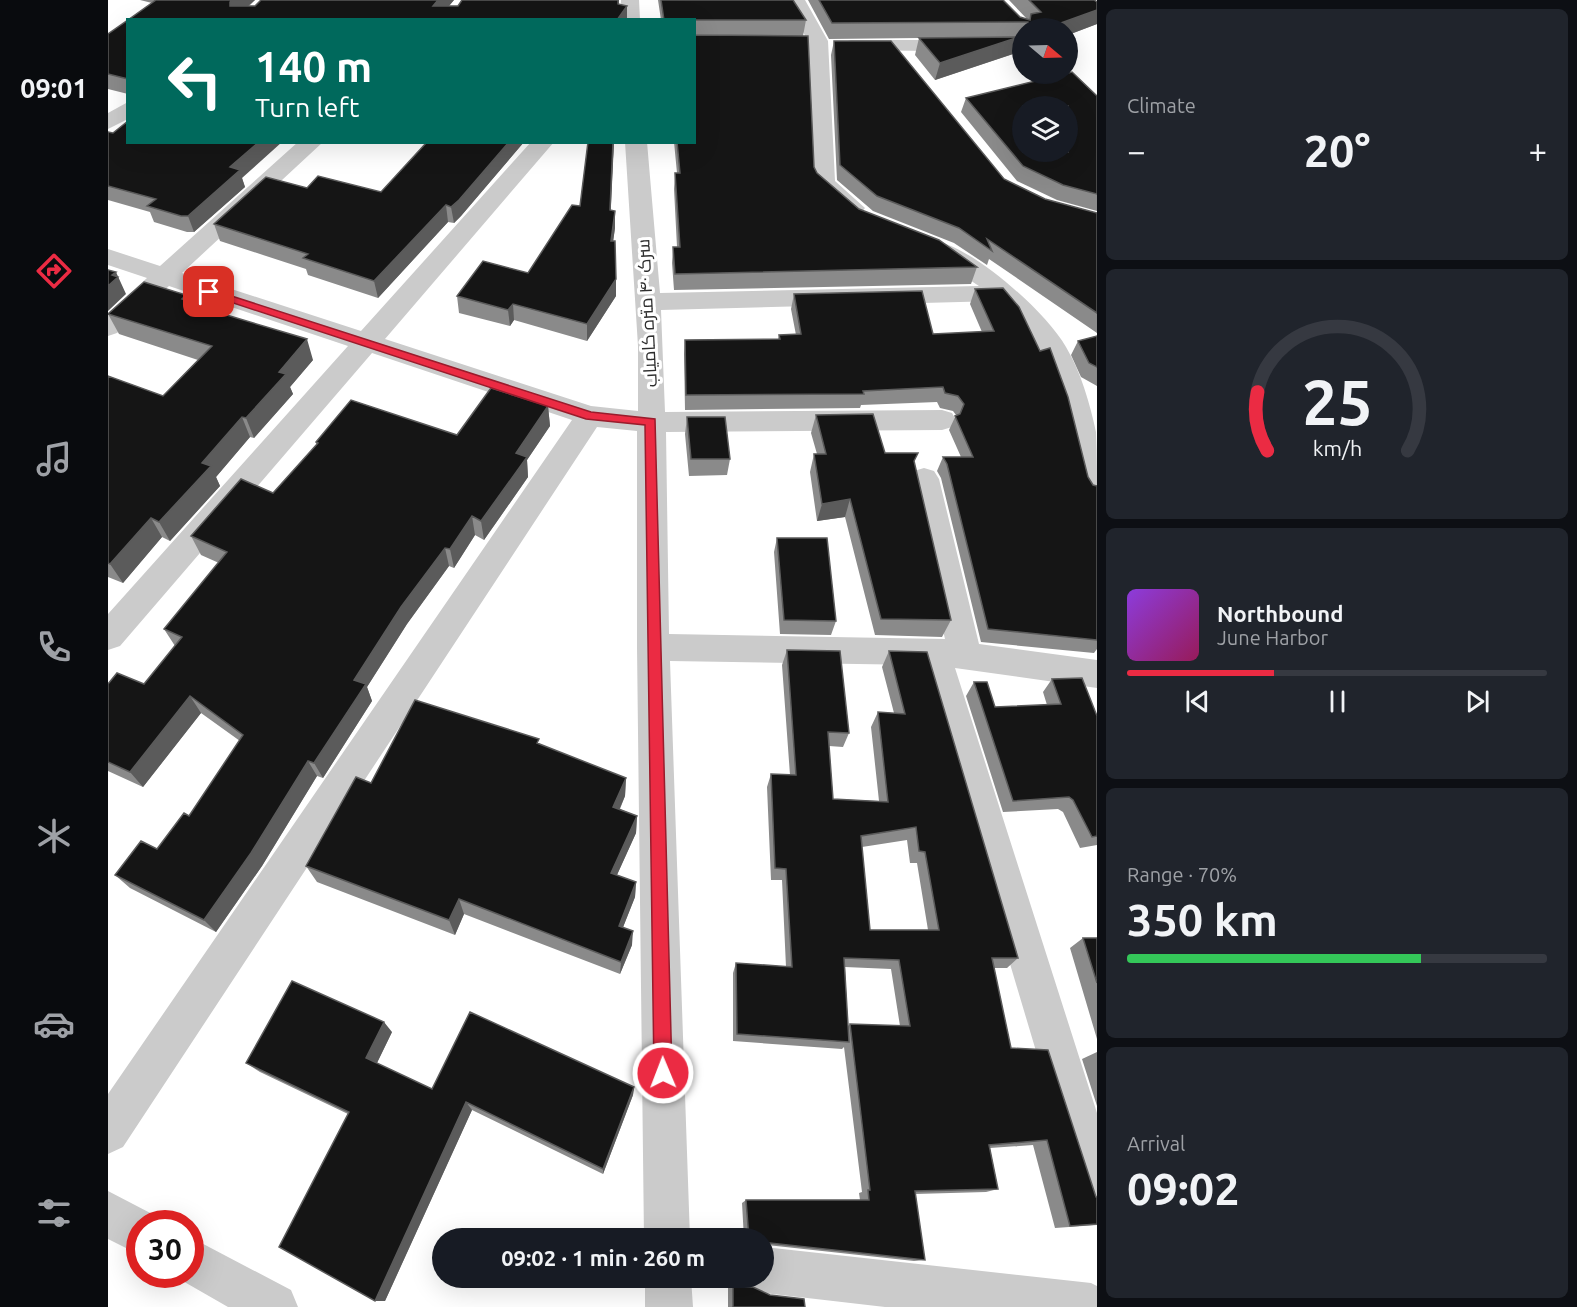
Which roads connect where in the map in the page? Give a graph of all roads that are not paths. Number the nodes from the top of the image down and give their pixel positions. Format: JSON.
{"nodes":[{"id":1,"x":630,"y":0,"type":"edge"},
{"id":2,"x":793,"y":0,"type":"edge"},
{"id":3,"x":630,"y":18,"type":"edge"},
{"id":4,"x":893,"y":45,"type":"junction"},
{"id":5,"x":807,"y":46,"type":"junction"},
{"id":6,"x":1012,"y":46,"type":"edge"},
{"id":7,"x":907,"y":63,"type":"edge"},
{"id":8,"x":126,"y":110,"type":"edge"},
{"id":9,"x":108,"y":123,"type":"edge"},
{"id":10,"x":310,"y":144,"type":"edge"},
{"id":11,"x":541,"y":144,"type":"edge"},
{"id":12,"x":636,"y":144,"type":"edge"},
{"id":13,"x":874,"y":222,"type":"edge"},
{"id":14,"x":915,"y":239,"type":"edge"},
{"id":15,"x":108,"y":257,"type":"edge"},
{"id":16,"x":164,"y":277,"type":"junction"},
{"id":17,"x":1005,"y":293,"type":"junction"},
{"id":18,"x":647,"y":302,"type":"junction"},
{"id":19,"x":108,"y":327,"type":"edge"},
{"id":20,"x":368,"y":344,"type":"junction"},
{"id":21,"x":1084,"y":396,"type":"edge"},
{"id":22,"x":590,"y":416,"type":"junction"},
{"id":23,"x":942,"y":420,"type":"dead end"},
{"id":24,"x":651,"y":422,"type":"junction"},
{"id":25,"x":924,"y":479,"type":"dead end"},
{"id":26,"x":1097,"y":490,"type":"edge"},
{"id":27,"x":108,"y":636,"type":"edge"},
{"id":28,"x":653,"y":647,"type":"junction"},
{"id":29,"x":949,"y":653,"type":"junction"},
{"id":30,"x":1097,"y":674,"type":"edge"},
{"id":31,"x":108,"y":1132,"type":"edge"},
{"id":32,"x":1097,"y":1182,"type":"edge"},
{"id":33,"x":108,"y":1214,"type":"edge"},
{"id":34,"x":126,"y":1224,"type":"edge"},
{"id":35,"x":667,"y":1228,"type":"edge"},
{"id":36,"x":204,"y":1268,"type":"edge"},
{"id":37,"x":774,"y":1271,"type":"edge"},
{"id":38,"x":668,"y":1288,"type":"edge"},
{"id":39,"x":274,"y":1307,"type":"edge"},
{"id":40,"x":669,"y":1307,"type":"edge"},
{"id":41,"x":1091,"y":1307,"type":"edge"}],
"edges":[{"from":1,"to":3,"type":"street"},
{"from":2,"to":5,"type":"street"},
{"from":4,"to":5,"type":"street"},
{"from":4,"to":6,"type":"street"},
{"from":4,"to":7,"type":"street"},
{"from":5,"to":13,"type":"street"},
{"from":8,"to":9,"type":"street"},
{"from":10,"to":16,"type":"street"},
{"from":11,"to":20,"type":"street"},
{"from":12,"to":18,"type":"street","name":"سرک ۴۰ متره کامیاب"},
{"from":14,"to":17,"type":"street"},
{"from":15,"to":16,"type":"street"},
{"from":16,"to":19,"type":"street"},
{"from":16,"to":20,"type":"street"},
{"from":17,"to":18,"type":"street"},
{"from":17,"to":21,"type":"street"},
{"from":18,"to":24,"type":"street","name":"سرک ۴۰ متره کامیاب"},
{"from":20,"to":22,"type":"street"},
{"from":20,"to":27,"type":"street"},
{"from":21,"to":26,"type":"street"},
{"from":22,"to":24,"type":"street"},
{"from":22,"to":31,"type":"street"},
{"from":23,"to":24,"type":"street"},
{"from":24,"to":28,"type":"street","name":"سرک ۴۰ متره کامیاب"},
{"from":25,"to":29,"type":"street"},
{"from":28,"to":29,"type":"street"},
{"from":28,"to":35,"type":"street","name":"سرک ۴۰ متره کامیاب"},
{"from":29,"to":30,"type":"street"},
{"from":29,"to":32,"type":"street"},
{"from":33,"to":34,"type":"street"},
{"from":36,"to":39,"type":"street"},
{"from":37,"to":41,"type":"street"},
{"from":38,"to":40,"type":"street"}]}
